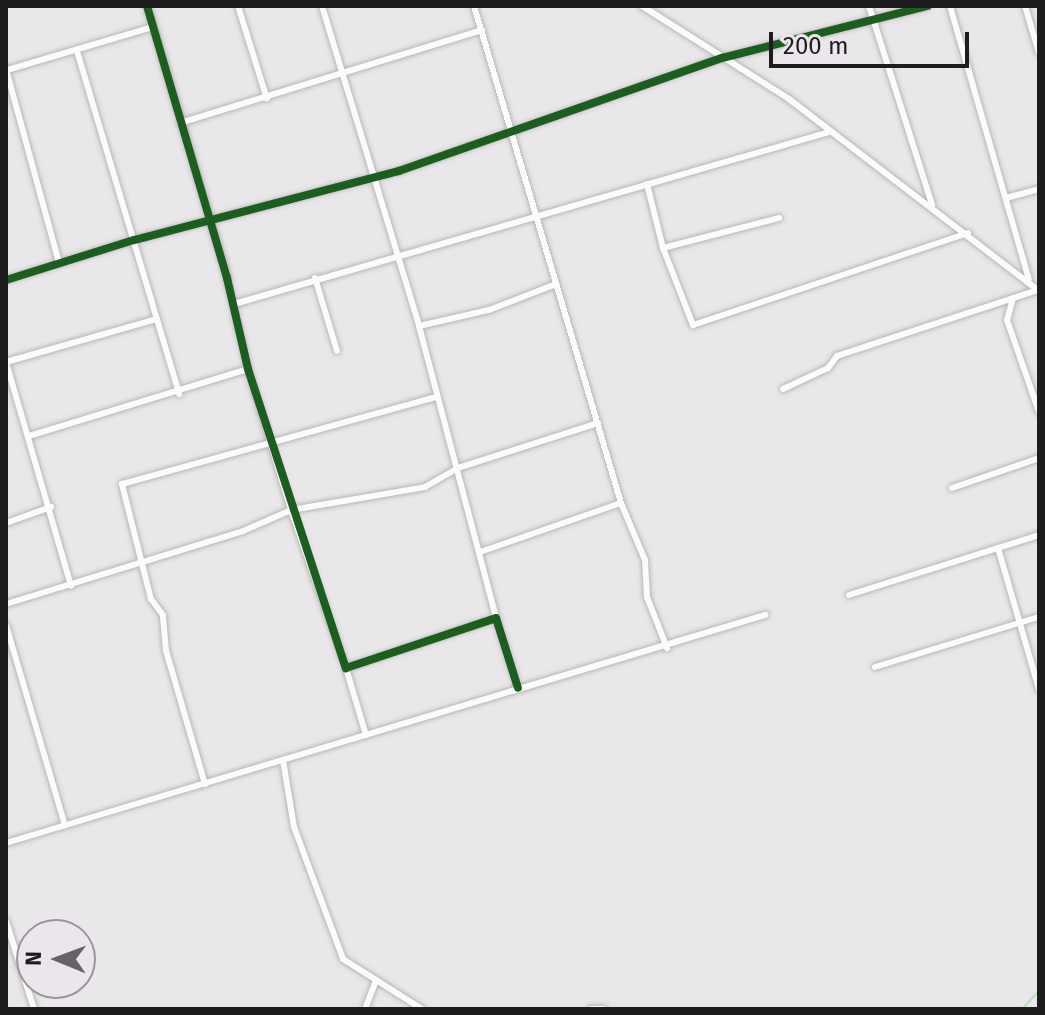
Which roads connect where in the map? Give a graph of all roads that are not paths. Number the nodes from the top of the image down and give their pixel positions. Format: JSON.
{"nodes":[{"id":1,"x":147,"y":6,"type":"edge"},
{"id":2,"x":238,"y":6,"type":"edge"},
{"id":3,"x":322,"y":6,"type":"edge"},
{"id":4,"x":474,"y":6,"type":"edge"},
{"id":5,"x":642,"y":6,"type":"edge"},
{"id":6,"x":869,"y":6,"type":"edge"},
{"id":7,"x":928,"y":6,"type":"edge"},
{"id":8,"x":950,"y":6,"type":"edge"},
{"id":9,"x":1025,"y":6,"type":"edge"},
{"id":10,"x":875,"y":22,"type":"junction"},
{"id":11,"x":153,"y":27,"type":"junction"},
{"id":12,"x":482,"y":30,"type":"junction"},
{"id":13,"x":77,"y":51,"type":"junction"},
{"id":14,"x":1039,"y":53,"type":"edge"},
{"id":15,"x":722,"y":58,"type":"junction"},
{"id":16,"x":6,"y":70,"type":"edge"},
{"id":17,"x":344,"y":72,"type":"junction"},
{"id":18,"x":267,"y":99,"type":"junction"},
{"id":19,"x":180,"y":123,"type":"junction"},
{"id":20,"x":829,"y":132,"type":"junction"},
{"id":21,"x":512,"y":134,"type":"junction"},
{"id":22,"x":374,"y":177,"type":"junction"},
{"id":23,"x":647,"y":184,"type":"junction"},
{"id":24,"x":1039,"y":189,"type":"edge"},
{"id":25,"x":1006,"y":198,"type":"junction"},
{"id":26,"x":932,"y":205,"type":"junction"},
{"id":27,"x":537,"y":212,"type":"junction"},
{"id":28,"x":779,"y":218,"type":"dead end"},
{"id":29,"x":210,"y":221,"type":"junction"},
{"id":30,"x":968,"y":233,"type":"junction"},
{"id":31,"x":134,"y":240,"type":"junction"},
{"id":32,"x":663,"y":248,"type":"junction"},
{"id":33,"x":398,"y":253,"type":"junction"},
{"id":34,"x":59,"y":263,"type":"junction"},
{"id":35,"x":227,"y":278,"type":"joint"},
{"id":36,"x":315,"y":278,"type":"junction"},
{"id":37,"x":6,"y":280,"type":"edge"},
{"id":38,"x":1029,"y":281,"type":"junction"},
{"id":39,"x":556,"y":284,"type":"junction"},
{"id":40,"x":1038,"y":290,"type":"edge"},
{"id":41,"x":1013,"y":298,"type":"junction"},
{"id":42,"x":234,"y":304,"type":"junction"},
{"id":43,"x":157,"y":319,"type":"junction"},
{"id":44,"x":419,"y":326,"type":"junction"},
{"id":45,"x":337,"y":351,"type":"dead end"},
{"id":46,"x":6,"y":362,"type":"edge"},
{"id":47,"x":248,"y":369,"type":"junction"},
{"id":48,"x":783,"y":389,"type":"dead end"},
{"id":49,"x":179,"y":394,"type":"junction"},
{"id":50,"x":436,"y":397,"type":"junction"},
{"id":51,"x":1039,"y":412,"type":"edge"},
{"id":52,"x":598,"y":423,"type":"junction"},
{"id":53,"x":29,"y":436,"type":"junction"},
{"id":54,"x":271,"y":441,"type":"junction"},
{"id":55,"x":1039,"y":458,"type":"edge"},
{"id":56,"x":458,"y":468,"type":"junction"},
{"id":57,"x":952,"y":488,"type":"dead end"},
{"id":58,"x":621,"y":503,"type":"junction"},
{"id":59,"x":51,"y":507,"type":"junction"},
{"id":60,"x":291,"y":510,"type":"junction"},
{"id":61,"x":6,"y":523,"type":"edge"},
{"id":62,"x":1039,"y":535,"type":"edge"},
{"id":63,"x":998,"y":548,"type":"junction"},
{"id":64,"x":480,"y":552,"type":"junction"},
{"id":65,"x":145,"y":560,"type":"junction"},
{"id":66,"x":71,"y":586,"type":"junction"},
{"id":67,"x":849,"y":595,"type":"dead end"},
{"id":68,"x":6,"y":604,"type":"edge"},
{"id":69,"x":765,"y":615,"type":"dead end"},
{"id":70,"x":1039,"y":617,"type":"edge"},
{"id":71,"x":496,"y":618,"type":"junction"},
{"id":72,"x":1022,"y":622,"type":"junction"},
{"id":73,"x":6,"y":625,"type":"edge"},
{"id":74,"x":667,"y":648,"type":"junction"},
{"id":75,"x":875,"y":667,"type":"dead end"},
{"id":76,"x":346,"y":668,"type":"junction"},
{"id":77,"x":518,"y":688,"type":"junction"},
{"id":78,"x":1039,"y":689,"type":"edge"},
{"id":79,"x":366,"y":735,"type":"junction"},
{"id":80,"x":283,"y":760,"type":"junction"},
{"id":81,"x":205,"y":784,"type":"junction"},
{"id":82,"x":65,"y":826,"type":"junction"},
{"id":83,"x":6,"y":843,"type":"edge"},
{"id":84,"x":6,"y":921,"type":"edge"},
{"id":85,"x":376,"y":980,"type":"junction"},
{"id":86,"x":34,"y":1009,"type":"edge"},
{"id":87,"x":365,"y":1009,"type":"edge"},
{"id":88,"x":422,"y":1009,"type":"edge"},
{"id":89,"x":591,"y":1009,"type":"edge"},
{"id":90,"x":604,"y":1009,"type":"edge"}],
"edges":[{"from":1,"to":11,"type":"street"},
{"from":2,"to":18,"type":"street"},
{"from":3,"to":17,"type":"street"},
{"from":4,"to":12,"type":"street"},
{"from":5,"to":15,"type":"street"},
{"from":6,"to":10,"type":"street"},
{"from":7,"to":10,"type":"street"},
{"from":8,"to":25,"type":"street"},
{"from":9,"to":14,"type":"street"},
{"from":10,"to":15,"type":"street"},
{"from":10,"to":26,"type":"street"},
{"from":11,"to":13,"type":"street"},
{"from":11,"to":19,"type":"street"},
{"from":12,"to":17,"type":"street"},
{"from":12,"to":21,"type":"street"},
{"from":13,"to":16,"type":"street"},
{"from":13,"to":31,"type":"street"},
{"from":15,"to":20,"type":"street"},
{"from":15,"to":21,"type":"street"},
{"from":16,"to":34,"type":"street"},
{"from":17,"to":18,"type":"street"},
{"from":17,"to":22,"type":"street"},
{"from":18,"to":19,"type":"street"},
{"from":19,"to":29,"type":"street"},
{"from":20,"to":23,"type":"street"},
{"from":20,"to":26,"type":"street"},
{"from":21,"to":22,"type":"street"},
{"from":21,"to":27,"type":"street"},
{"from":22,"to":29,"type":"street"},
{"from":22,"to":33,"type":"street"},
{"from":23,"to":27,"type":"street"},
{"from":23,"to":32,"type":"street"},
{"from":24,"to":25,"type":"street"},
{"from":25,"to":38,"type":"street"},
{"from":26,"to":30,"type":"street"},
{"from":27,"to":33,"type":"street"},
{"from":27,"to":39,"type":"street"},
{"from":28,"to":32,"type":"street"},
{"from":29,"to":31,"type":"street"},
{"from":29,"to":35,"type":"street"},
{"from":30,"to":32,"type":"street"},
{"from":30,"to":38,"type":"street"},
{"from":31,"to":34,"type":"street"},
{"from":31,"to":43,"type":"street"},
{"from":33,"to":36,"type":"street"},
{"from":33,"to":44,"type":"street"},
{"from":34,"to":37,"type":"street"},
{"from":35,"to":42,"type":"street"},
{"from":36,"to":42,"type":"street"},
{"from":36,"to":45,"type":"street"},
{"from":38,"to":40,"type":"street"},
{"from":39,"to":44,"type":"street"},
{"from":39,"to":52,"type":"street"},
{"from":40,"to":41,"type":"street"},
{"from":41,"to":48,"type":"street"},
{"from":41,"to":51,"type":"street"},
{"from":42,"to":47,"type":"street"},
{"from":43,"to":46,"type":"street"},
{"from":43,"to":49,"type":"street"},
{"from":44,"to":50,"type":"street"},
{"from":46,"to":53,"type":"street"},
{"from":47,"to":49,"type":"street"},
{"from":47,"to":54,"type":"street"},
{"from":49,"to":53,"type":"street"},
{"from":50,"to":54,"type":"street"},
{"from":50,"to":56,"type":"street"},
{"from":52,"to":56,"type":"street"},
{"from":52,"to":58,"type":"street"},
{"from":53,"to":59,"type":"street"},
{"from":54,"to":60,"type":"street"},
{"from":54,"to":65,"type":"street"},
{"from":55,"to":57,"type":"street"},
{"from":56,"to":60,"type":"street"},
{"from":56,"to":64,"type":"street"},
{"from":58,"to":64,"type":"street"},
{"from":58,"to":74,"type":"street"},
{"from":59,"to":61,"type":"street"},
{"from":59,"to":66,"type":"street"},
{"from":60,"to":65,"type":"street"},
{"from":60,"to":76,"type":"street"},
{"from":62,"to":63,"type":"street"},
{"from":63,"to":67,"type":"street"},
{"from":63,"to":72,"type":"street"},
{"from":64,"to":71,"type":"street"},
{"from":65,"to":66,"type":"street"},
{"from":65,"to":81,"type":"street"},
{"from":66,"to":68,"type":"street"},
{"from":69,"to":74,"type":"street"},
{"from":70,"to":72,"type":"street"},
{"from":71,"to":76,"type":"street"},
{"from":71,"to":77,"type":"street"},
{"from":72,"to":75,"type":"street"},
{"from":72,"to":78,"type":"street"},
{"from":73,"to":82,"type":"street"},
{"from":74,"to":77,"type":"street"},
{"from":76,"to":79,"type":"street"},
{"from":77,"to":79,"type":"street"},
{"from":79,"to":80,"type":"street"},
{"from":80,"to":81,"type":"street"},
{"from":80,"to":85,"type":"street"},
{"from":81,"to":82,"type":"street"},
{"from":82,"to":83,"type":"street"},
{"from":84,"to":86,"type":"street"},
{"from":85,"to":87,"type":"street"},
{"from":85,"to":88,"type":"street"},
{"from":89,"to":90,"type":"street"}]}
